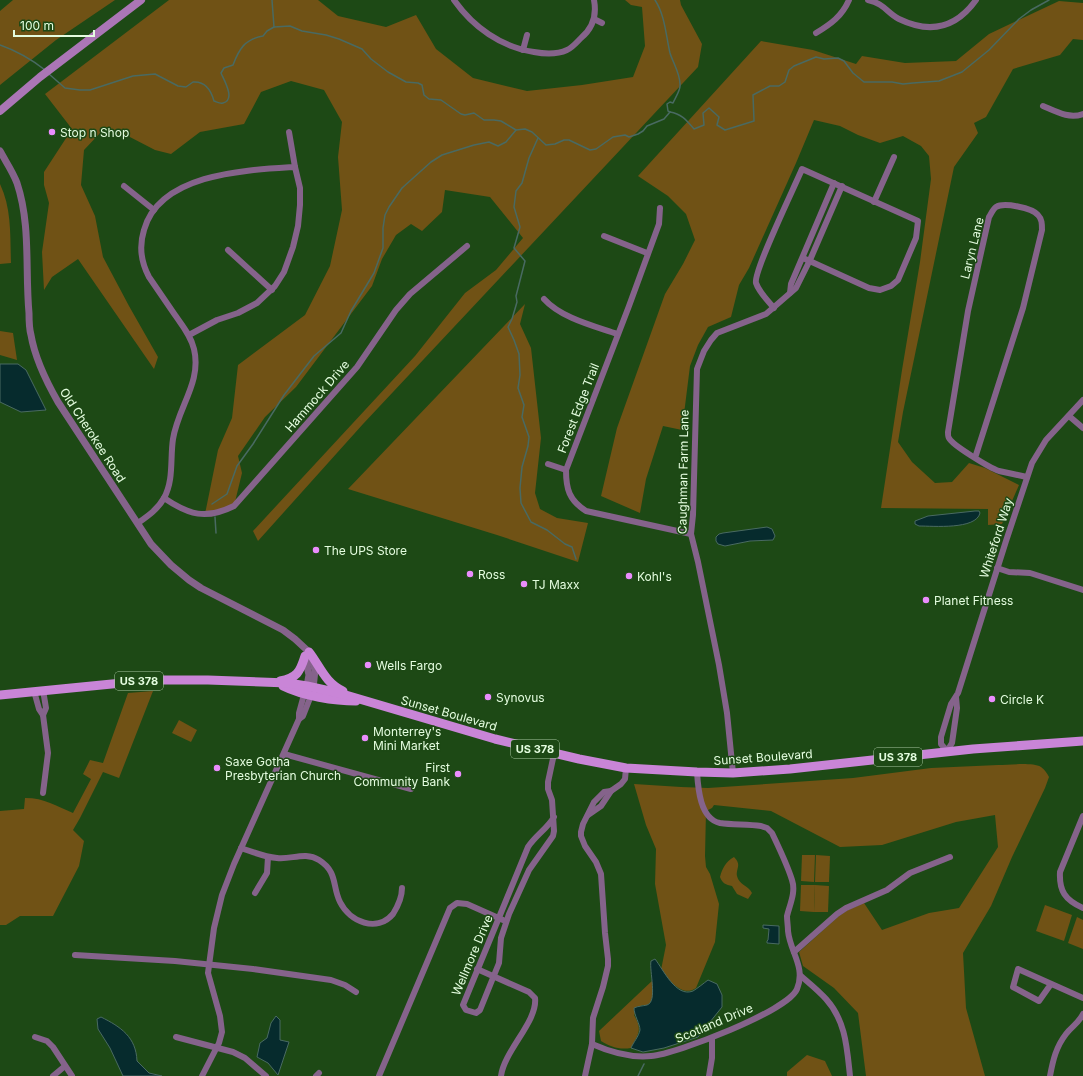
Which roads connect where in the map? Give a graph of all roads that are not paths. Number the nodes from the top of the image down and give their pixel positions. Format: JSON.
{"nodes":[{"id":1,"x":141,"y":0,"type":"edge"},
{"id":2,"x":454,"y":0,"type":"edge"},
{"id":3,"x":594,"y":0,"type":"edge"},
{"id":4,"x":850,"y":0,"type":"edge"},
{"id":5,"x":868,"y":0,"type":"edge"},
{"id":6,"x":976,"y":0,"type":"edge"},
{"id":7,"x":594,"y":19,"type":"junction"},
{"id":8,"x":602,"y":23,"type":"dead end"},
{"id":9,"x":816,"y":33,"type":"dead end"},
{"id":10,"x":527,"y":35,"type":"dead end"},
{"id":11,"x":524,"y":50,"type":"junction"},
{"id":12,"x":1044,"y":106,"type":"dead end"},
{"id":13,"x":0,"y":111,"type":"edge"},
{"id":14,"x":1083,"y":114,"type":"edge"},
{"id":15,"x":289,"y":132,"type":"dead end"},
{"id":16,"x":0,"y":151,"type":"edge"},
{"id":17,"x":894,"y":157,"type":"dead end"},
{"id":18,"x":294,"y":167,"type":"junction"},
{"id":19,"x":834,"y":183,"type":"junction"},
{"id":20,"x":124,"y":186,"type":"dead end"},
{"id":21,"x":842,"y":186,"type":"junction"},
{"id":22,"x":874,"y":202,"type":"junction"},
{"id":23,"x":660,"y":208,"type":"dead end"},
{"id":24,"x":154,"y":210,"type":"junction"},
{"id":25,"x":604,"y":236,"type":"dead end"},
{"id":26,"x":467,"y":246,"type":"dead end"},
{"id":27,"x":228,"y":250,"type":"dead end"},
{"id":28,"x":647,"y":253,"type":"junction"},
{"id":29,"x":803,"y":258,"type":"junction"},
{"id":30,"x":810,"y":260,"type":"junction"},
{"id":31,"x":272,"y":290,"type":"junction"},
{"id":32,"x":790,"y":292,"type":"junction"},
{"id":33,"x":544,"y":299,"type":"dead end"},
{"id":34,"x":774,"y":308,"type":"junction"},
{"id":35,"x":617,"y":334,"type":"junction"},
{"id":36,"x":189,"y":335,"type":"junction"},
{"id":37,"x":1083,"y":400,"type":"edge"},
{"id":38,"x":1069,"y":416,"type":"junction"},
{"id":39,"x":1083,"y":428,"type":"edge"},
{"id":40,"x":975,"y":458,"type":"junction"},
{"id":41,"x":548,"y":464,"type":"dead end"},
{"id":42,"x":566,"y":470,"type":"junction"},
{"id":43,"x":1027,"y":477,"type":"junction"},
{"id":44,"x":164,"y":498,"type":"junction"},
{"id":45,"x":138,"y":523,"type":"junction"},
{"id":46,"x":691,"y":534,"type":"junction"},
{"id":47,"x":997,"y":568,"type":"junction"},
{"id":48,"x":1083,"y":590,"type":"edge"},
{"id":49,"x":306,"y":652,"type":"junction"},
{"id":50,"x":276,"y":683,"type":"junction"},
{"id":51,"x":39,"y":691,"type":"junction"},
{"id":52,"x":309,"y":691,"type":"junction"},
{"id":53,"x":0,"y":695,"type":"edge"},
{"id":54,"x":956,"y":697,"type":"junction"},
{"id":55,"x":359,"y":699,"type":"junction"},
{"id":56,"x":1083,"y":741,"type":"edge"},
{"id":57,"x":947,"y":752,"type":"junction"},
{"id":58,"x":284,"y":754,"type":"junction"},
{"id":59,"x":554,"y":754,"type":"junction"},
{"id":60,"x":626,"y":768,"type":"junction"},
{"id":61,"x":697,"y":772,"type":"junction"},
{"id":62,"x":733,"y":773,"type":"junction"},
{"id":63,"x":411,"y":789,"type":"dead end"},
{"id":64,"x":43,"y":793,"type":"dead end"},
{"id":65,"x":1083,"y":816,"type":"edge"},
{"id":66,"x":554,"y":817,"type":"junction"},
{"id":67,"x":241,"y":848,"type":"junction"},
{"id":68,"x":268,"y":857,"type":"junction"},
{"id":69,"x":950,"y":857,"type":"dead end"},
{"id":70,"x":402,"y":888,"type":"dead end"},
{"id":71,"x":255,"y":893,"type":"dead end"},
{"id":72,"x":1083,"y":908,"type":"edge"},
{"id":73,"x":499,"y":919,"type":"junction"},
{"id":74,"x":506,"y":922,"type":"junction"},
{"id":75,"x":794,"y":952,"type":"junction"},
{"id":76,"x":75,"y":955,"type":"dead end"},
{"id":77,"x":208,"y":964,"type":"junction"},
{"id":78,"x":477,"y":969,"type":"junction"},
{"id":79,"x":801,"y":976,"type":"junction"},
{"id":80,"x":494,"y":977,"type":"junction"},
{"id":81,"x":1050,"y":984,"type":"junction"},
{"id":82,"x":356,"y":992,"type":"dead end"},
{"id":83,"x":1083,"y":998,"type":"edge"},
{"id":84,"x":1083,"y":1014,"type":"edge"},
{"id":85,"x":35,"y":1036,"type":"dead end"},
{"id":86,"x":176,"y":1037,"type":"dead end"},
{"id":87,"x":712,"y":1038,"type":"junction"},
{"id":88,"x":592,"y":1044,"type":"junction"},
{"id":89,"x":216,"y":1048,"type":"junction"},
{"id":90,"x":65,"y":1066,"type":"junction"},
{"id":91,"x":53,"y":1076,"type":"edge"},
{"id":92,"x":72,"y":1076,"type":"edge"},
{"id":93,"x":202,"y":1076,"type":"edge"},
{"id":94,"x":266,"y":1076,"type":"edge"},
{"id":95,"x":379,"y":1076,"type":"edge"},
{"id":96,"x":501,"y":1076,"type":"edge"},
{"id":97,"x":585,"y":1076,"type":"edge"},
{"id":98,"x":709,"y":1076,"type":"edge"},
{"id":99,"x":850,"y":1076,"type":"edge"},
{"id":100,"x":1050,"y":1076,"type":"edge"}],
"edges":[{"from":1,"to":13,"type":"main road"},
{"from":2,"to":11,"type":"street"},
{"from":3,"to":7,"type":"street"},
{"from":4,"to":9,"type":"street"},
{"from":5,"to":6,"type":"street"},
{"from":7,"to":8,"type":"street"},
{"from":7,"to":11,"type":"street"},
{"from":10,"to":11,"type":"street"},
{"from":12,"to":14,"type":"street"},
{"from":15,"to":18,"type":"street"},
{"from":16,"to":45,"type":"street","name":"Old Cherokee Road"},
{"from":17,"to":22,"type":"street"},
{"from":18,"to":24,"type":"street"},
{"from":18,"to":31,"type":"street"},
{"from":19,"to":21,"type":"street"},
{"from":19,"to":29,"type":"street"},
{"from":19,"to":34,"type":"street"},
{"from":20,"to":24,"type":"street"},
{"from":21,"to":22,"type":"street"},
{"from":21,"to":30,"type":"street","name":"Caughman Farm Lane"},
{"from":22,"to":30,"type":"street"},
{"from":23,"to":28,"type":"street","name":"Forest Edge Trail"},
{"from":24,"to":36,"type":"street"},
{"from":25,"to":28,"type":"street"},
{"from":26,"to":44,"type":"street","name":"Hammock Drive"},
{"from":27,"to":31,"type":"street"},
{"from":28,"to":35,"type":"street","name":"Forest Edge Trail"},
{"from":29,"to":30,"type":"street"},
{"from":29,"to":32,"type":"street"},
{"from":30,"to":32,"type":"street","name":"Caughman Farm Lane"},
{"from":31,"to":36,"type":"street"},
{"from":32,"to":34,"type":"street","name":"Caughman Farm Lane"},
{"from":33,"to":35,"type":"street"},
{"from":34,"to":46,"type":"street","name":"Caughman Farm Lane"},
{"from":35,"to":42,"type":"street","name":"Forest Edge Trail"},
{"from":36,"to":44,"type":"street"},
{"from":37,"to":38,"type":"street","name":"Whiteford Way"},
{"from":38,"to":39,"type":"street"},
{"from":38,"to":43,"type":"street","name":"Whiteford Way"},
{"from":40,"to":40,"type":"street","name":"Laryn Lane"},
{"from":40,"to":43,"type":"street","name":"Laryn Lane"},
{"from":41,"to":42,"type":"street"},
{"from":42,"to":46,"type":"street","name":"Forest Edge Trail"},
{"from":43,"to":47,"type":"street","name":"Whiteford Way"},
{"from":44,"to":45,"type":"street"},
{"from":45,"to":49,"type":"street","name":"Old Cherokee Road"},
{"from":46,"to":62,"type":"street","name":"Caughman Farm Lane"},
{"from":47,"to":48,"type":"street"},
{"from":47,"to":54,"type":"street","name":"Whiteford Way"},
{"from":49,"to":50,"type":"main road"},
{"from":49,"to":52,"type":"street"},
{"from":49,"to":55,"type":"main road"},
{"from":50,"to":51,"type":"main road","number":"US 378"},
{"from":50,"to":52,"type":"main road","name":"Sunset Boulevard"},
{"from":51,"to":53,"type":"main road","number":"US 378"},
{"from":51,"to":64,"type":"street"},
{"from":52,"to":55,"type":"main road","name":"Sunset Boulevard","number":"US 378"},
{"from":52,"to":58,"type":"street"},
{"from":54,"to":57,"type":"street","name":"Whiteford Way"},
{"from":54,"to":57,"type":"street","name":"Whiteford Way"},
{"from":55,"to":59,"type":"main road","name":"Sunset Boulevard","number":"US 378"},
{"from":56,"to":57,"type":"main road","name":"Sunset Boulevard","number":"US 378"},
{"from":57,"to":62,"type":"main road","name":"Sunset Boulevard","number":"US 378"},
{"from":58,"to":63,"type":"street"},
{"from":58,"to":67,"type":"street"},
{"from":59,"to":60,"type":"main road","name":"Sunset Boulevard","number":"US 378"},
{"from":59,"to":66,"type":"street","name":"Wellmore Drive"},
{"from":60,"to":61,"type":"main road","name":"Sunset Boulevard","number":"US 378"},
{"from":60,"to":88,"type":"street"},
{"from":61,"to":62,"type":"main road","name":"Sunset Boulevard","number":"US 378"},
{"from":61,"to":75,"type":"street"},
{"from":65,"to":72,"type":"street"},
{"from":66,"to":73,"type":"street","name":"Wellmore Drive"},
{"from":66,"to":74,"type":"street","name":"Wellmore Drive"},
{"from":67,"to":68,"type":"street"},
{"from":67,"to":77,"type":"street"},
{"from":68,"to":70,"type":"street"},
{"from":68,"to":71,"type":"street"},
{"from":69,"to":75,"type":"street"},
{"from":73,"to":74,"type":"street"},
{"from":73,"to":78,"type":"street","name":"Wellmore Drive"},
{"from":73,"to":95,"type":"street"},
{"from":74,"to":80,"type":"street","name":"Wellmore Drive"},
{"from":75,"to":79,"type":"street"},
{"from":76,"to":77,"type":"street"},
{"from":77,"to":82,"type":"street"},
{"from":77,"to":89,"type":"street"},
{"from":78,"to":80,"type":"street"},
{"from":78,"to":80,"type":"street","name":"Wellmore Drive"},
{"from":79,"to":87,"type":"street","name":"Scotland Drive"},
{"from":79,"to":99,"type":"street"},
{"from":80,"to":96,"type":"street"},
{"from":81,"to":81,"type":"street"},
{"from":81,"to":83,"type":"street"},
{"from":84,"to":100,"type":"street"},
{"from":85,"to":90,"type":"street"},
{"from":86,"to":89,"type":"street"},
{"from":87,"to":88,"type":"street","name":"Scotland Drive"},
{"from":87,"to":98,"type":"street"},
{"from":88,"to":97,"type":"street"},
{"from":89,"to":93,"type":"street"},
{"from":89,"to":94,"type":"street"},
{"from":90,"to":91,"type":"street"},
{"from":90,"to":92,"type":"street"}]}
